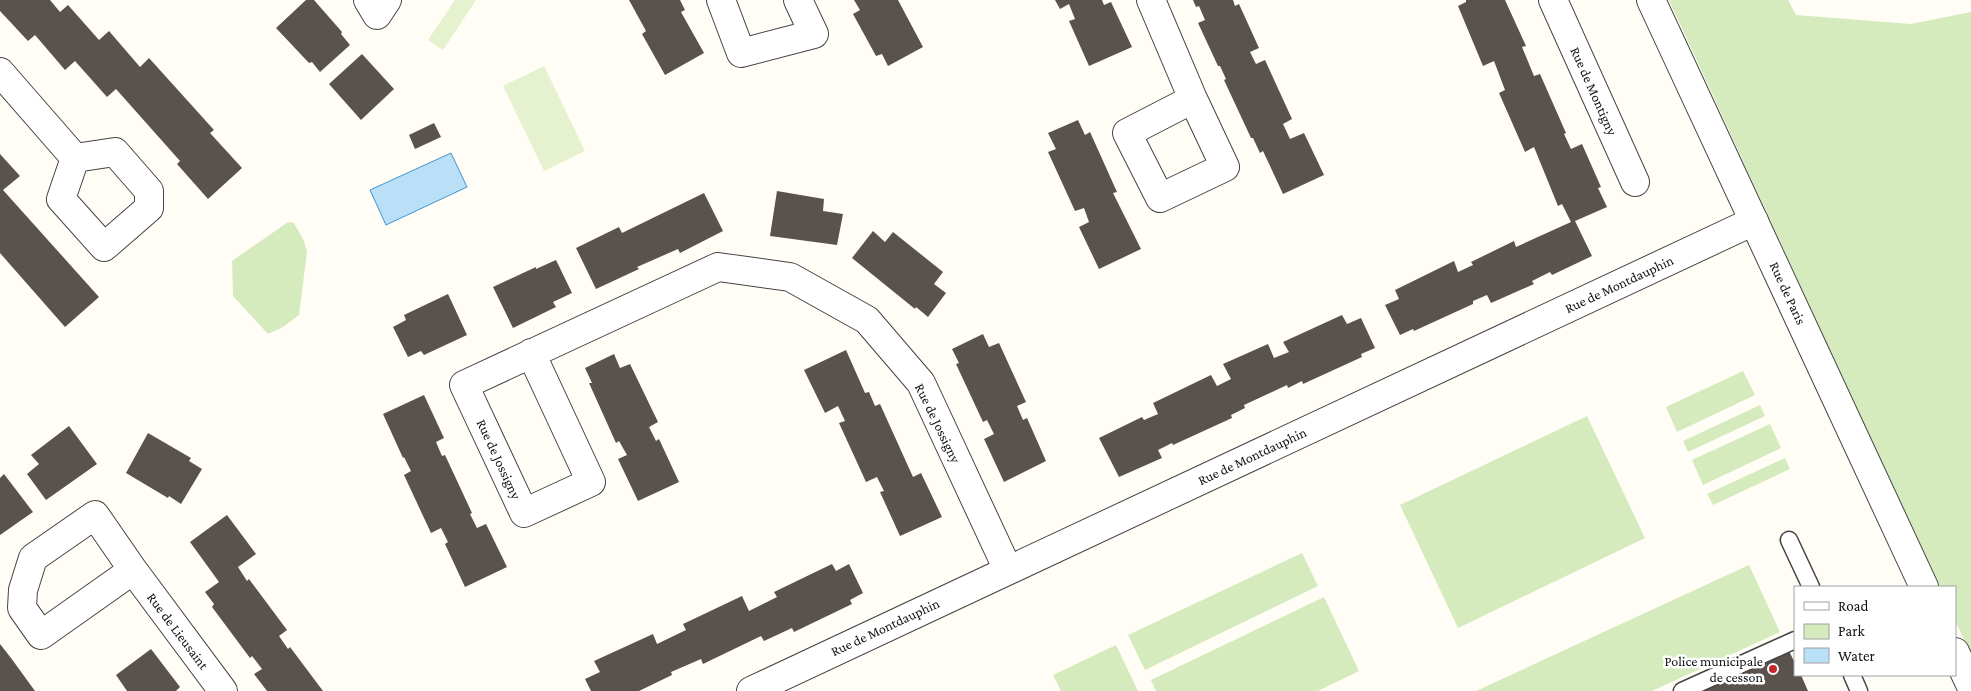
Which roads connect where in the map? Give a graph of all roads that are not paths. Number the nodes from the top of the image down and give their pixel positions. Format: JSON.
{"nodes":[{"id":1,"x":368,"y":0,"type":"edge"},
{"id":2,"x":387,"y":0,"type":"edge"},
{"id":3,"x":721,"y":0,"type":"edge"},
{"id":4,"x":798,"y":0,"type":"edge"},
{"id":5,"x":1151,"y":0,"type":"edge"},
{"id":6,"x":1553,"y":0,"type":"edge"},
{"id":7,"x":1651,"y":0,"type":"edge"},
{"id":8,"x":0,"y":72,"type":"edge"},
{"id":9,"x":1193,"y":99,"type":"dead end"},
{"id":10,"x":75,"y":158,"type":"dead end"},
{"id":11,"x":1635,"y":182,"type":"dead end"},
{"id":12,"x":1754,"y":221,"type":"junction"},
{"id":13,"x":531,"y":353,"type":"junction"},
{"id":14,"x":1789,"y":540,"type":"dead end"},
{"id":15,"x":133,"y":570,"type":"dead end"},
{"id":16,"x":1008,"y":570,"type":"junction"},
{"id":17,"x":1811,"y":586,"type":"edge"},
{"id":18,"x":1919,"y":586,"type":"edge"},
{"id":19,"x":1794,"y":640,"type":"edge"},
{"id":20,"x":1956,"y":654,"type":"edge"},
{"id":21,"x":1852,"y":676,"type":"edge"},
{"id":22,"x":1971,"y":686,"type":"edge"},
{"id":23,"x":223,"y":691,"type":"edge"},
{"id":24,"x":751,"y":691,"type":"edge"},
{"id":25,"x":1682,"y":691,"type":"edge"},
{"id":26,"x":1860,"y":691,"type":"edge"}],
"edges":[{"from":1,"to":2,"type":"street"},
{"from":3,"to":4,"type":"street"},
{"from":5,"to":9,"type":"street"},
{"from":6,"to":11,"type":"street","name":"Rue de Montigny"},
{"from":7,"to":12,"type":"street","name":"Rue de Paris"},
{"from":8,"to":10,"type":"street"},
{"from":12,"to":16,"type":"street","name":"Rue de Montdauphin"},
{"from":12,"to":18,"type":"street","name":"Rue de Paris"},
{"from":13,"to":13,"type":"street","name":"Rue de Jossigny"},
{"from":13,"to":16,"type":"street","name":"Rue de Jossigny"},
{"from":14,"to":17,"type":"lane"},
{"from":15,"to":23,"type":"street","name":"Rue de Lieusaint"},
{"from":16,"to":24,"type":"street","name":"Rue de Montdauphin"},
{"from":19,"to":25,"type":"lane"},
{"from":20,"to":22,"type":"street"},
{"from":21,"to":26,"type":"lane"}]}
